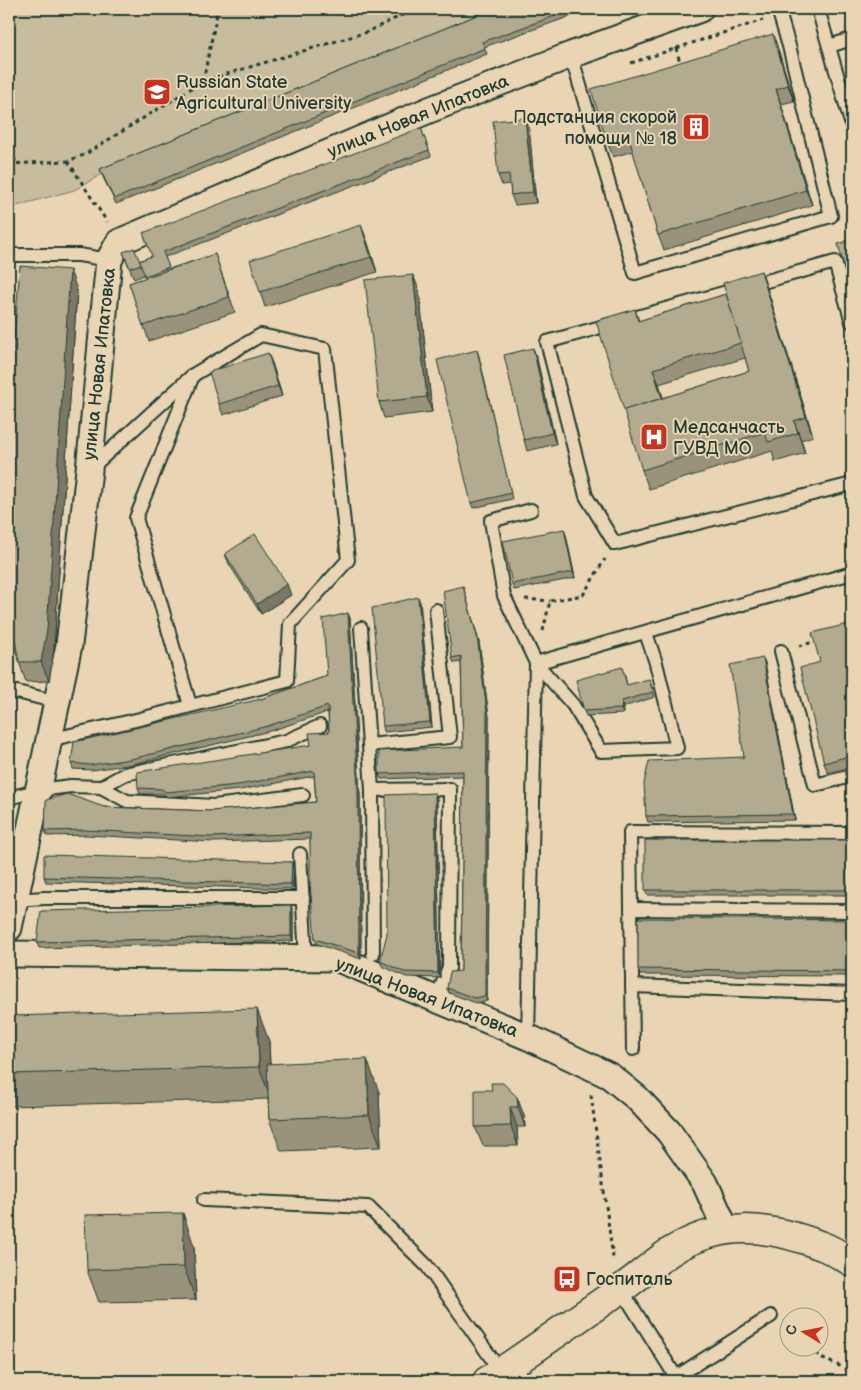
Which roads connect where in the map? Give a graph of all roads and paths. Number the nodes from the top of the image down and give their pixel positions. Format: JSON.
{"nodes":[{"id":1,"x":218,"y":9,"type":"edge"},
{"id":2,"x":415,"y":9,"type":"edge"},
{"id":3,"x":700,"y":9,"type":"edge"},
{"id":4,"x":818,"y":9,"type":"edge"},
{"id":5,"x":779,"y":12,"type":"edge"},
{"id":6,"x":667,"y":22,"type":"junction"},
{"id":7,"x":852,"y":39,"type":"edge"},
{"id":8,"x":829,"y":46,"type":"junction"},
{"id":9,"x":676,"y":48,"type":"junction"},
{"id":10,"x":571,"y":54,"type":"junction"},
{"id":11,"x":623,"y":66,"type":"dead end"},
{"id":12,"x":682,"y":70,"type":"edge"},
{"id":13,"x":202,"y":82,"type":"junction"},
{"id":14,"x":849,"y":103,"type":"edge"},
{"id":15,"x":852,"y":126,"type":"edge"},
{"id":16,"x":9,"y":151,"type":"edge"},
{"id":17,"x":68,"y":160,"type":"junction"},
{"id":18,"x":9,"y":164,"type":"edge"},
{"id":19,"x":17,"y":164,"type":"junction"},
{"id":20,"x":114,"y":251,"type":"junction"},
{"id":21,"x":9,"y":255,"type":"edge"},
{"id":22,"x":852,"y":322,"type":"edge"},
{"id":23,"x":193,"y":376,"type":"junction"},
{"id":24,"x":89,"y":470,"type":"junction"},
{"id":25,"x":852,"y":484,"type":"edge"},
{"id":26,"x":531,"y":510,"type":"dead end"},
{"id":27,"x":615,"y":544,"type":"junction"},
{"id":28,"x":852,"y":573,"type":"edge"},
{"id":29,"x":556,"y":600,"type":"dead end"},
{"id":30,"x":436,"y":610,"type":"dead end"},
{"id":31,"x":361,"y":628,"type":"dead end"},
{"id":32,"x":646,"y":633,"type":"junction"},
{"id":33,"x":826,"y":639,"type":"edge"},
{"id":34,"x":781,"y":651,"type":"joint"},
{"id":35,"x":536,"y":663,"type":"junction"},
{"id":36,"x":9,"y":693,"type":"edge"},
{"id":37,"x":57,"y":702,"type":"junction"},
{"id":38,"x":190,"y":705,"type":"junction"},
{"id":39,"x":320,"y":726,"type":"dead end"},
{"id":40,"x":49,"y":740,"type":"junction"},
{"id":41,"x":369,"y":745,"type":"junction"},
{"id":42,"x":852,"y":776,"type":"edge"},
{"id":43,"x":101,"y":787,"type":"junction"},
{"id":44,"x":39,"y":790,"type":"junction"},
{"id":45,"x":372,"y":790,"type":"junction"},
{"id":46,"x":303,"y":795,"type":"dead end"},
{"id":47,"x":9,"y":798,"type":"edge"},
{"id":48,"x":852,"y":833,"type":"edge"},
{"id":49,"x":300,"y":854,"type":"dead end"},
{"id":50,"x":303,"y":898,"type":"junction"},
{"id":51,"x":15,"y":900,"type":"junction"},
{"id":52,"x":631,"y":908,"type":"junction"},
{"id":53,"x":852,"y":911,"type":"edge"},
{"id":54,"x":9,"y":928,"type":"edge"},
{"id":55,"x":9,"y":954,"type":"edge"},
{"id":56,"x":373,"y":954,"type":"dead end"},
{"id":57,"x":306,"y":958,"type":"junction"},
{"id":58,"x":632,"y":986,"type":"junction"},
{"id":59,"x":852,"y":994,"type":"edge"},
{"id":60,"x":436,"y":999,"type":"junction"},
{"id":61,"x":528,"y":1037,"type":"junction"},
{"id":62,"x":633,"y":1049,"type":"dead end"},
{"id":63,"x":587,"y":1064,"type":"junction"},
{"id":64,"x":204,"y":1200,"type":"dead end"},
{"id":65,"x":726,"y":1230,"type":"junction"},
{"id":66,"x":613,"y":1258,"type":"dead end"},
{"id":67,"x":852,"y":1262,"type":"edge"},
{"id":68,"x":621,"y":1289,"type":"junction"},
{"id":69,"x":771,"y":1316,"type":"dead end"},
{"id":70,"x":822,"y":1358,"type":"edge"},
{"id":71,"x":852,"y":1371,"type":"edge"},
{"id":72,"x":494,"y":1376,"type":"edge"},
{"id":73,"x":852,"y":1378,"type":"edge"},
{"id":74,"x":848,"y":1381,"type":"edge"}],
"edges":[{"from":1,"to":13,"type":"path"},
{"from":2,"to":13,"type":"path"},
{"from":3,"to":6,"type":"street","name":"улица Новая Ипатовка"},
{"from":4,"to":8,"type":"lane"},
{"from":5,"to":9,"type":"path"},
{"from":5,"to":10,"type":"lane"},
{"from":6,"to":9,"type":"path"},
{"from":6,"to":10,"type":"street","name":"улица Новая Ипатовка"},
{"from":7,"to":8,"type":"lane"},
{"from":8,"to":14,"type":"lane"},
{"from":9,"to":11,"type":"path"},
{"from":9,"to":12,"type":"path"},
{"from":10,"to":20,"type":"street","name":"улица Новая Ипатовка"},
{"from":13,"to":17,"type":"path"},
{"from":14,"to":15,"type":"lane"},
{"from":16,"to":19,"type":"path"},
{"from":17,"to":19,"type":"path"},
{"from":17,"to":20,"type":"path"},
{"from":18,"to":19,"type":"path"},
{"from":20,"to":21,"type":"lane"},
{"from":20,"to":24,"type":"street","name":"улица Новая Ипатовка"},
{"from":22,"to":27,"type":"lane"},
{"from":23,"to":24,"type":"lane"},
{"from":23,"to":38,"type":"lane"},
{"from":23,"to":38,"type":"lane"},
{"from":24,"to":37,"type":"street","name":"улица Новая Ипатовка"},
{"from":25,"to":27,"type":"lane"},
{"from":26,"to":35,"type":"lane"},
{"from":27,"to":29,"type":"path"},
{"from":28,"to":32,"type":"lane"},
{"from":30,"to":41,"type":"lane"},
{"from":31,"to":41,"type":"lane"},
{"from":32,"to":35,"type":"lane"},
{"from":32,"to":35,"type":"lane"},
{"from":33,"to":34,"type":"path"},
{"from":34,"to":42,"type":"lane"},
{"from":35,"to":61,"type":"lane"},
{"from":36,"to":37,"type":"lane"},
{"from":37,"to":40,"type":"street","name":"улица Новая Ипатовка"},
{"from":38,"to":40,"type":"lane"},
{"from":39,"to":43,"type":"lane"},
{"from":40,"to":44,"type":"street","name":"улица Новая Ипатовка"},
{"from":41,"to":45,"type":"lane"},
{"from":43,"to":44,"type":"lane"},
{"from":43,"to":46,"type":"lane"},
{"from":44,"to":47,"type":"lane"},
{"from":44,"to":51,"type":"street","name":"улица Новая Ипатовка"},
{"from":45,"to":56,"type":"lane"},
{"from":45,"to":60,"type":"lane"},
{"from":48,"to":52,"type":"lane"},
{"from":49,"to":50,"type":"lane"},
{"from":50,"to":51,"type":"lane"},
{"from":50,"to":57,"type":"lane"},
{"from":51,"to":54,"type":"street","name":"улица Новая Ипатовка"},
{"from":52,"to":53,"type":"lane"},
{"from":52,"to":58,"type":"lane"},
{"from":55,"to":57,"type":"street","name":"улица Новая Ипатовка"},
{"from":57,"to":60,"type":"street","name":"улица Новая Ипатовка"},
{"from":58,"to":59,"type":"lane"},
{"from":58,"to":62,"type":"lane"},
{"from":60,"to":61,"type":"street","name":"улица Новая Ипатовка"},
{"from":61,"to":63,"type":"street","name":"улица Новая Ипатовка"},
{"from":63,"to":65,"type":"street","name":"улица Новая Ипатовка"},
{"from":63,"to":66,"type":"path"},
{"from":64,"to":72,"type":"lane"},
{"from":65,"to":67,"type":"street"},
{"from":65,"to":68,"type":"street"},
{"from":68,"to":69,"type":"lane"},
{"from":68,"to":72,"type":"street"},
{"from":70,"to":71,"type":"path"},
{"from":73,"to":74,"type":"path"}]}
